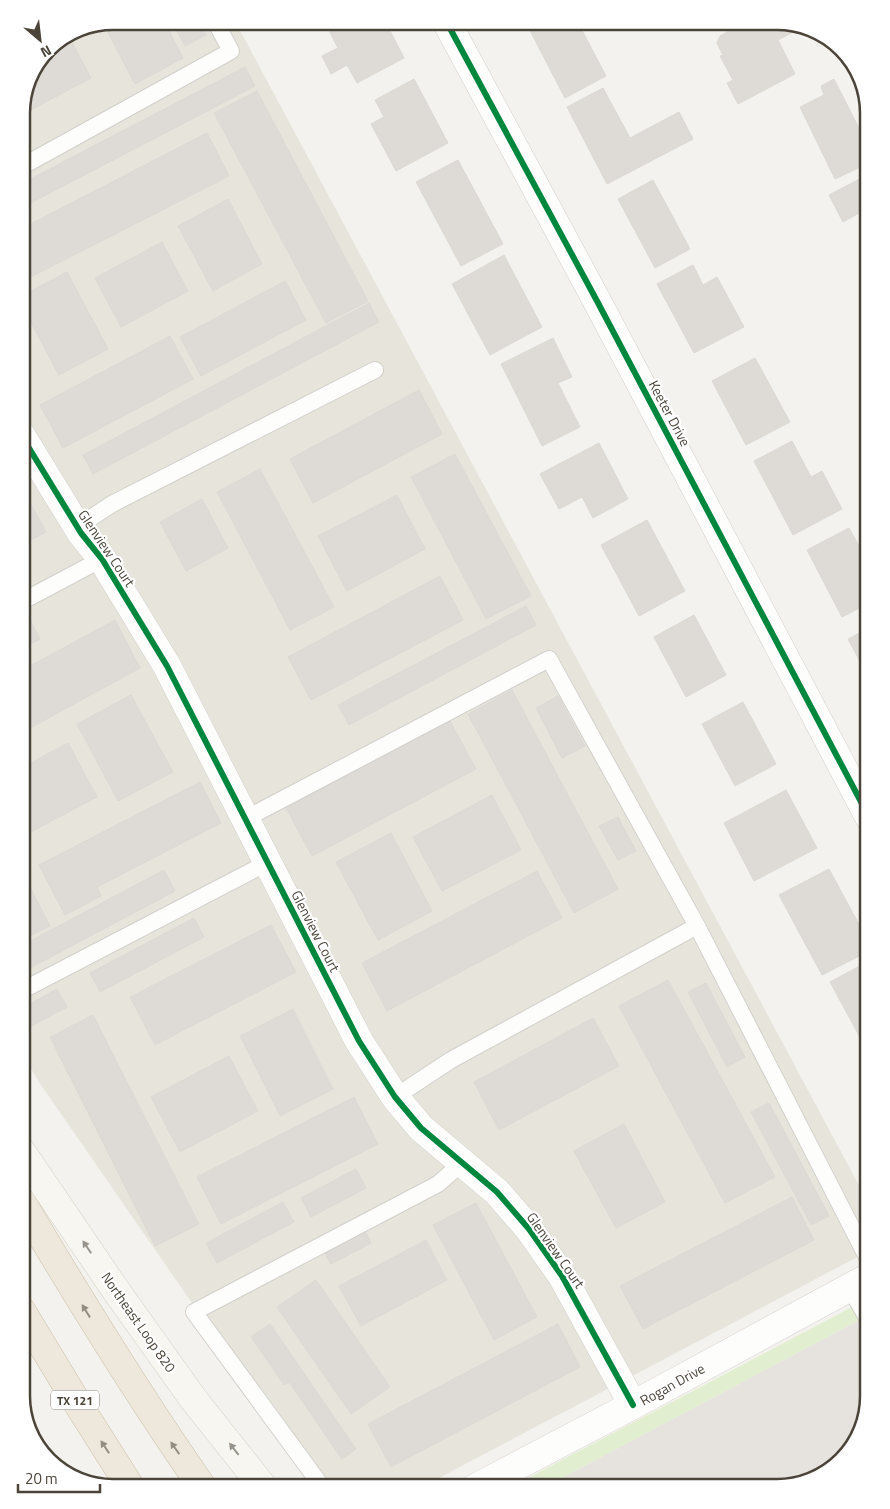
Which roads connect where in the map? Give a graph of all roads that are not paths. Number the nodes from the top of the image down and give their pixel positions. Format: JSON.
{"nodes":[{"id":1,"x":220,"y":30,"type":"edge"},
{"id":2,"x":451,"y":30,"type":"edge"},
{"id":3,"x":30,"y":163,"type":"edge"},
{"id":4,"x":375,"y":370,"type":"dead end"},
{"id":5,"x":30,"y":449,"type":"edge"},
{"id":6,"x":77,"y":527,"type":"junction"},
{"id":7,"x":102,"y":559,"type":"junction"},
{"id":8,"x":30,"y":597,"type":"edge"},
{"id":9,"x":860,"y":800,"type":"edge"},
{"id":10,"x":245,"y":819,"type":"junction"},
{"id":11,"x":267,"y":863,"type":"junction"},
{"id":12,"x":697,"y":926,"type":"junction"},
{"id":13,"x":30,"y":986,"type":"edge"},
{"id":14,"x":395,"y":1097,"type":"junction"},
{"id":15,"x":462,"y":1162,"type":"junction"},
{"id":16,"x":30,"y":1163,"type":"edge"},
{"id":17,"x":30,"y":1216,"type":"edge"},
{"id":18,"x":860,"y":1243,"type":"edge"},
{"id":19,"x":859,"y":1282,"type":"edge"},
{"id":20,"x":30,"y":1325,"type":"edge"},
{"id":21,"x":634,"y":1405,"type":"junction"},
{"id":22,"x":125,"y":1479,"type":"edge"},
{"id":23,"x":197,"y":1479,"type":"edge"},
{"id":24,"x":257,"y":1479,"type":"edge"},
{"id":25,"x":316,"y":1479,"type":"edge"},
{"id":26,"x":492,"y":1479,"type":"edge"}],
"edges":[{"from":1,"to":3,"type":"lane"},
{"from":2,"to":9,"type":"street","name":"Keeter Drive"},
{"from":4,"to":6,"type":"lane"},
{"from":5,"to":6,"type":"street","name":"Glenview Court"},
{"from":6,"to":7,"type":"street","name":"Glenview Court"},
{"from":7,"to":8,"type":"lane"},
{"from":7,"to":10,"type":"street","name":"Glenview Court"},
{"from":10,"to":11,"type":"street","name":"Glenview Court"},
{"from":10,"to":12,"type":"lane"},
{"from":11,"to":13,"type":"lane"},
{"from":11,"to":14,"type":"street","name":"Glenview Court"},
{"from":12,"to":14,"type":"lane"},
{"from":12,"to":18,"type":"lane"},
{"from":14,"to":15,"type":"street","name":"Glenview Court"},
{"from":15,"to":21,"type":"street","name":"Glenview Court"},
{"from":15,"to":25,"type":"lane"},
{"from":24,"to":16,"type":"main road","name":"Northeast Loop 820","one_way":true},
{"from":23,"to":17,"type":"highway","one_way":true},
{"from":19,"to":21,"type":"street","name":"Rogan Drive"},
{"from":22,"to":20,"type":"highway","number":"TX 121","one_way":true},
{"from":21,"to":26,"type":"street","name":"Rogan Drive"}]}
